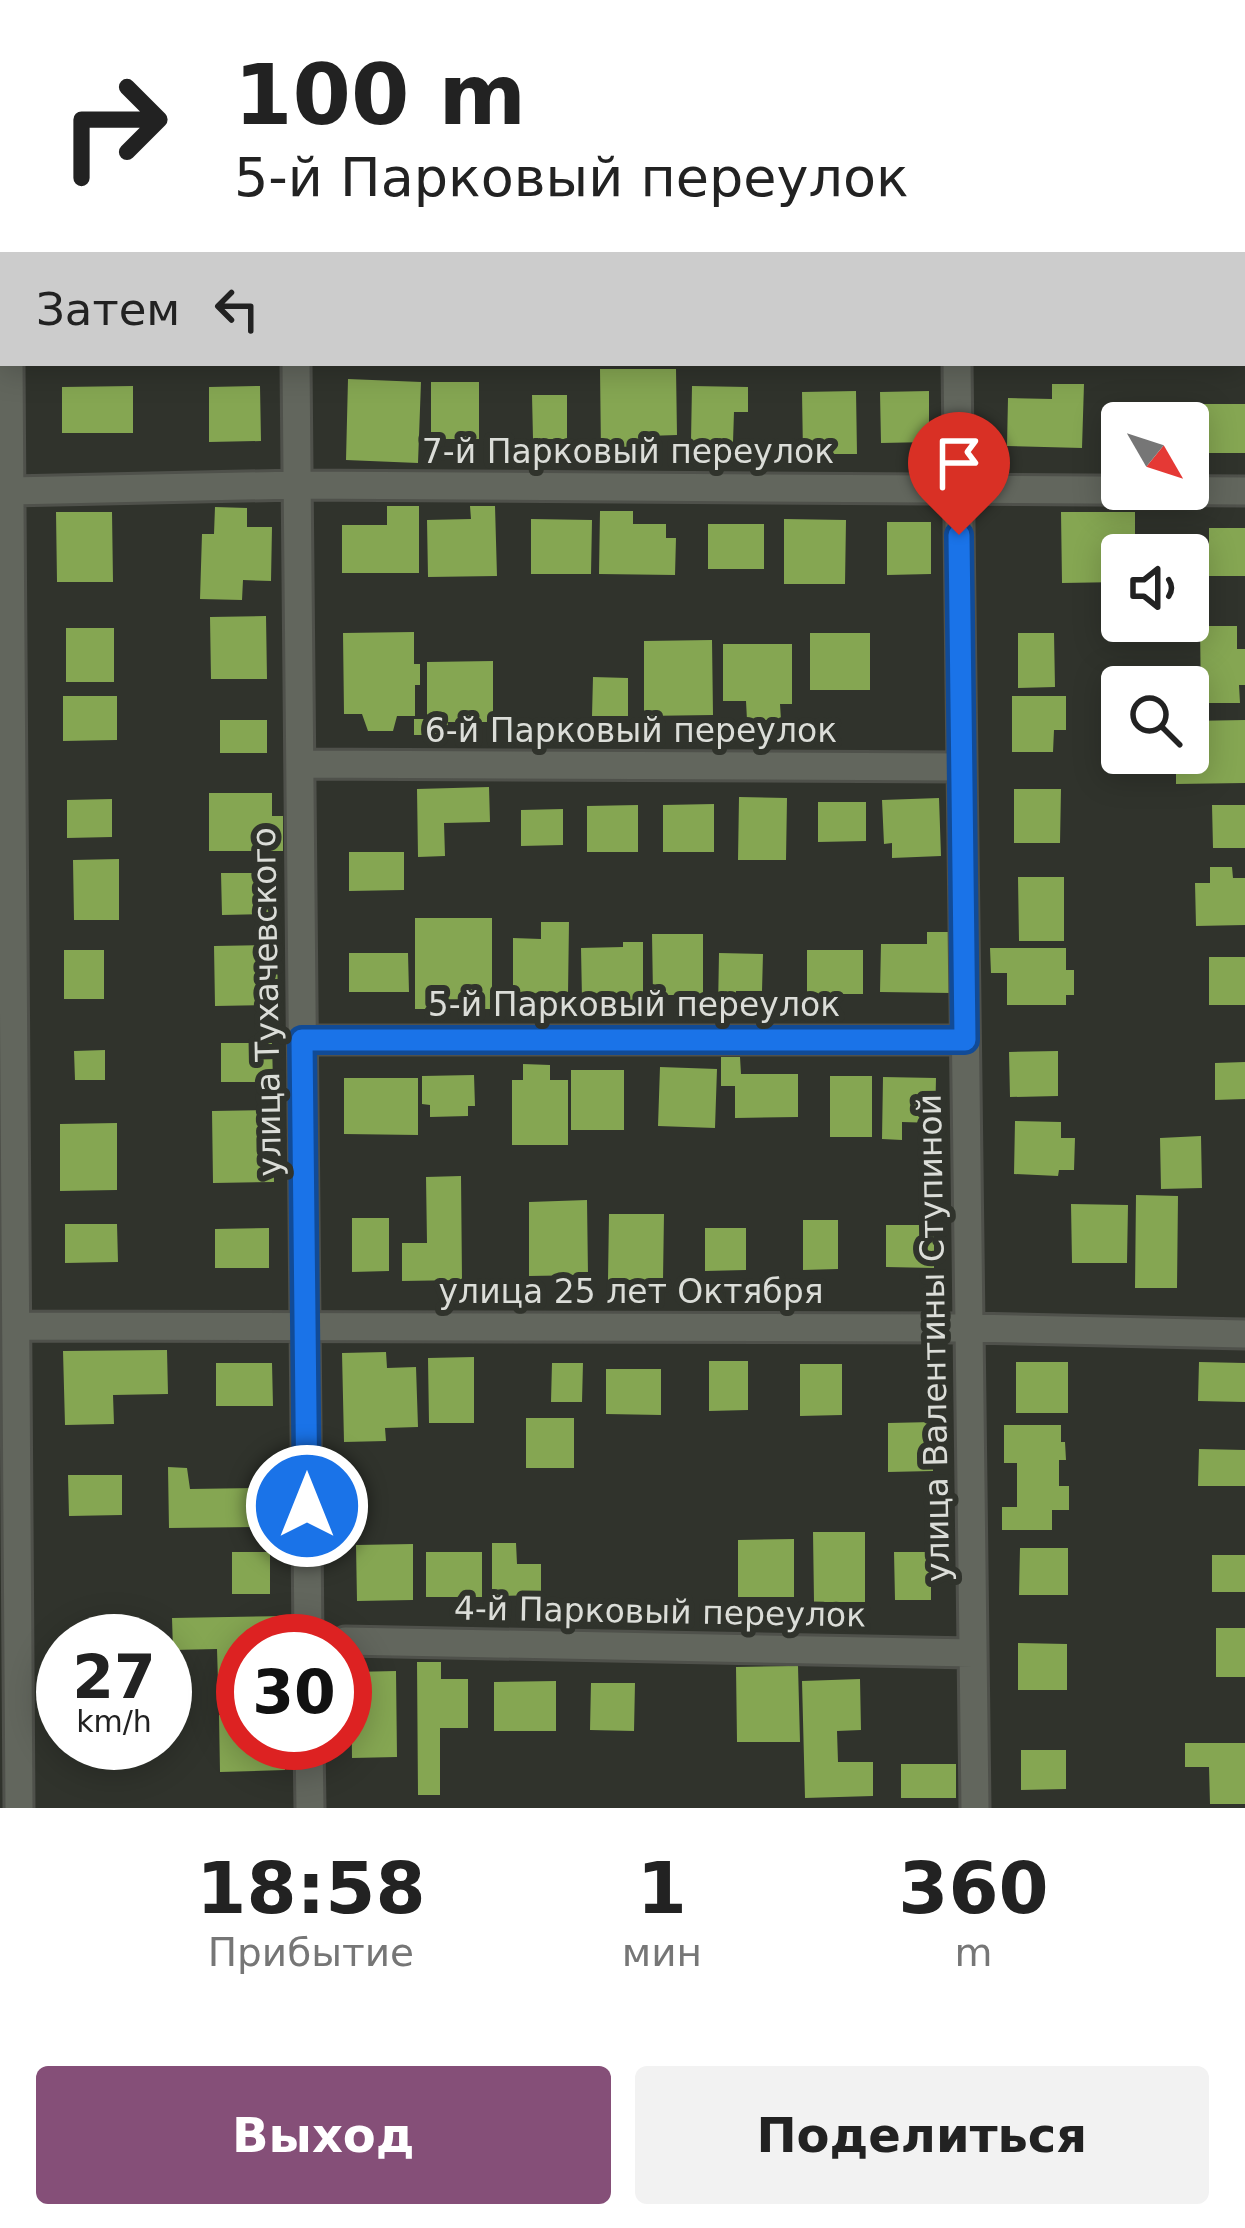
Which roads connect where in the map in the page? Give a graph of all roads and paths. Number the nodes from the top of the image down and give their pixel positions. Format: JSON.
{"nodes":[{"id":1,"x":9,"y":366,"type":"edge"},
{"id":2,"x":296,"y":366,"type":"edge"},
{"id":3,"x":957,"y":366,"type":"edge"},
{"id":4,"x":297,"y":485,"type":"junction"},
{"id":5,"x":958,"y":489,"type":"junction"},
{"id":6,"x":10,"y":491,"type":"junction"},
{"id":7,"x":1245,"y":491,"type":"edge"},
{"id":8,"x":300,"y":764,"type":"junction"},
{"id":9,"x":962,"y":767,"type":"junction"},
{"id":10,"x":6,"y":830,"type":"edge"},
{"id":11,"x":302,"y":1040,"type":"junction"},
{"id":12,"x":965,"y":1040,"type":"junction"},
{"id":13,"x":7,"y":1136,"type":"edge"},
{"id":14,"x":11,"y":1312,"type":"edge"},
{"id":15,"x":306,"y":1327,"type":"junction"},
{"id":16,"x":969,"y":1328,"type":"junction"},
{"id":17,"x":1245,"y":1334,"type":"edge"},
{"id":18,"x":9,"y":1483,"type":"edge"},
{"id":19,"x":9,"y":1595,"type":"edge"},
{"id":20,"x":308,"y":1614,"type":"edge"},
{"id":21,"x":372,"y":1642,"type":"edge"},
{"id":22,"x":973,"y":1653,"type":"junction"},
{"id":23,"x":309,"y":1770,"type":"edge"},
{"id":24,"x":19,"y":1808,"type":"edge"},
{"id":25,"x":310,"y":1808,"type":"edge"},
{"id":26,"x":975,"y":1808,"type":"edge"}],
"edges":[{"from":1,"to":6,"type":"street"},
{"from":2,"to":4,"type":"street","name":"улица Тухачевского"},
{"from":3,"to":5,"type":"street","name":"улица Валентины Ступиной"},
{"from":4,"to":5,"type":"street","name":"7-й Парковый переулок"},
{"from":4,"to":6,"type":"street","name":"7-й Парковый переулок"},
{"from":4,"to":8,"type":"street","name":"улица Тухачевского"},
{"from":5,"to":7,"type":"street","name":"7-й Парковый переулок"},
{"from":5,"to":9,"type":"street","name":"улица Валентины Ступиной"},
{"from":6,"to":10,"type":"street"},
{"from":8,"to":9,"type":"street","name":"6-й Парковый переулок"},
{"from":8,"to":11,"type":"street","name":"улица Тухачевского"},
{"from":9,"to":12,"type":"street","name":"улица Валентины Ступиной"},
{"from":10,"to":13,"type":"street"},
{"from":11,"to":12,"type":"street","name":"5-й Парковый переулок"},
{"from":11,"to":15,"type":"street","name":"улица Тухачевского"},
{"from":12,"to":16,"type":"street","name":"улица Валентины Ступиной"},
{"from":13,"to":14,"type":"street"},
{"from":14,"to":15,"type":"street","name":"улица 25 лет Октября"},
{"from":14,"to":18,"type":"street"},
{"from":15,"to":16,"type":"street","name":"улица 25 лет Октября"},
{"from":15,"to":20,"type":"street","name":"улица Тухачевского"},
{"from":16,"to":17,"type":"street","name":"улица 25 лет Октября"},
{"from":16,"to":22,"type":"street","name":"улица Валентины Ступиной"},
{"from":18,"to":19,"type":"street"},
{"from":19,"to":24,"type":"street"},
{"from":21,"to":22,"type":"street","name":"4-й Парковый переулок"},
{"from":22,"to":26,"type":"street","name":"улица Валентины Ступиной"},
{"from":23,"to":25,"type":"street"}]}
